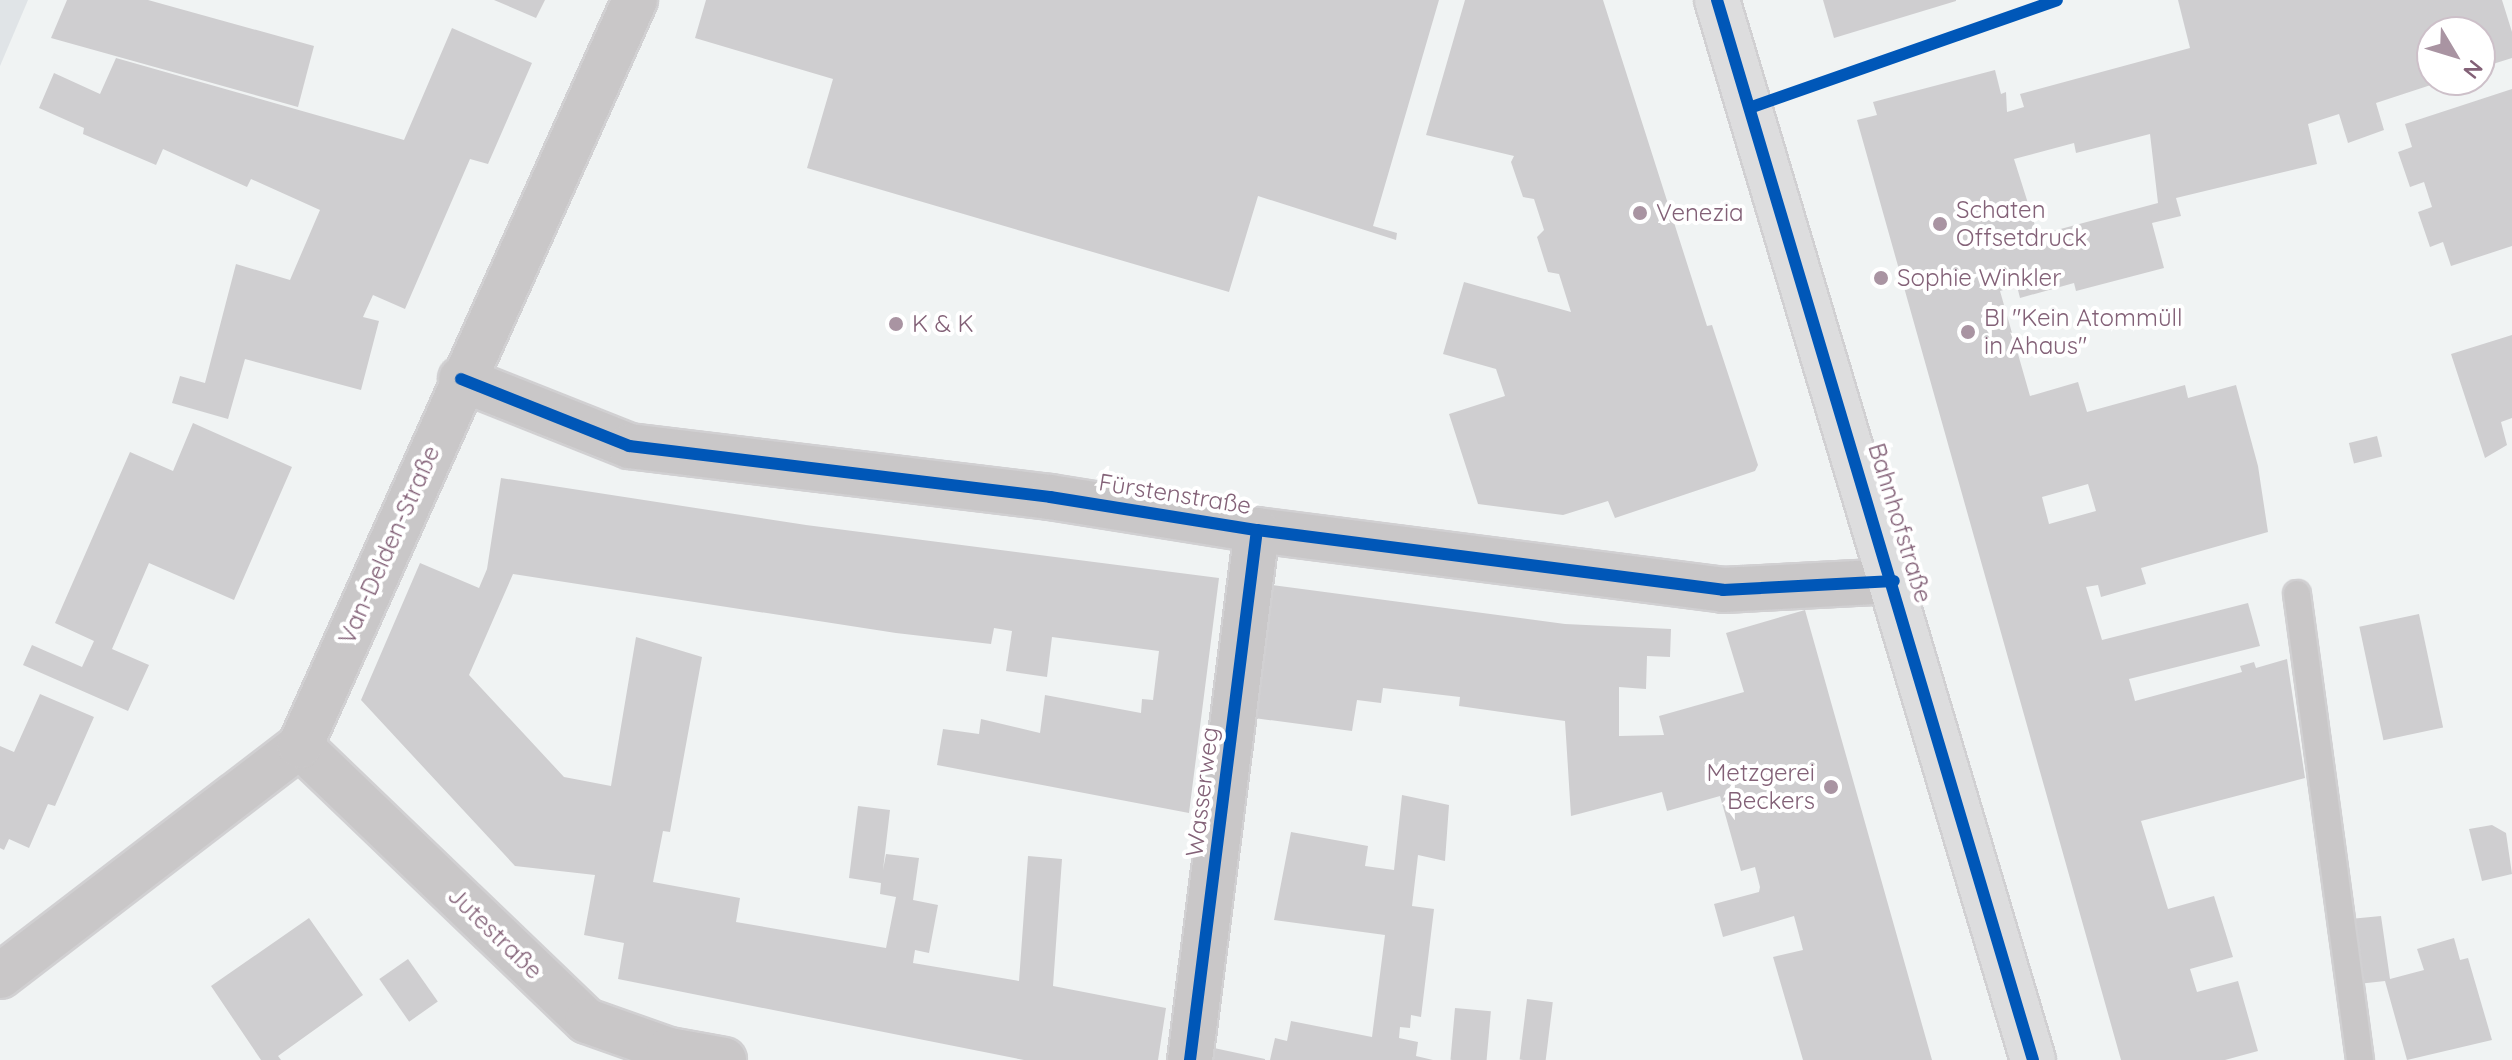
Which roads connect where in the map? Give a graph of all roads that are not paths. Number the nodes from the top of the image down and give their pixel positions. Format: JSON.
{"nodes":[{"id":1,"x":635,"y":0,"type":"edge"},
{"id":2,"x":1717,"y":0,"type":"edge"},
{"id":3,"x":461,"y":379,"type":"junction"},
{"id":4,"x":1257,"y":530,"type":"junction"},
{"id":5,"x":1894,"y":581,"type":"junction"},
{"id":6,"x":2297,"y":594,"type":"dead end"},
{"id":7,"x":300,"y":746,"type":"junction"},
{"id":8,"x":0,"y":976,"type":"edge"},
{"id":9,"x":668,"y":1055,"type":"edge"},
{"id":10,"x":724,"y":1060,"type":"edge"},
{"id":11,"x":1190,"y":1060,"type":"edge"},
{"id":12,"x":2033,"y":1060,"type":"edge"},
{"id":13,"x":2360,"y":1060,"type":"edge"}],
"edges":[{"from":1,"to":3,"type":"street","name":"Van-Delden-Straße"},
{"from":2,"to":5,"type":"street","name":"Bahnhofstraße"},
{"from":3,"to":4,"type":"street","name":"Fürstenstraße"},
{"from":3,"to":7,"type":"street","name":"Van-Delden-Straße"},
{"from":4,"to":5,"type":"street","name":"Fürstenstraße"},
{"from":4,"to":11,"type":"street","name":"Wasserweg"},
{"from":5,"to":12,"type":"street","name":"Bahnhofstraße"},
{"from":6,"to":13,"type":"lane"},
{"from":7,"to":8,"type":"street","name":"Van-Delden-Straße"},
{"from":7,"to":9,"type":"street","name":"Jutestraße"},
{"from":9,"to":10,"type":"street","name":"Jutestraße"}]}
